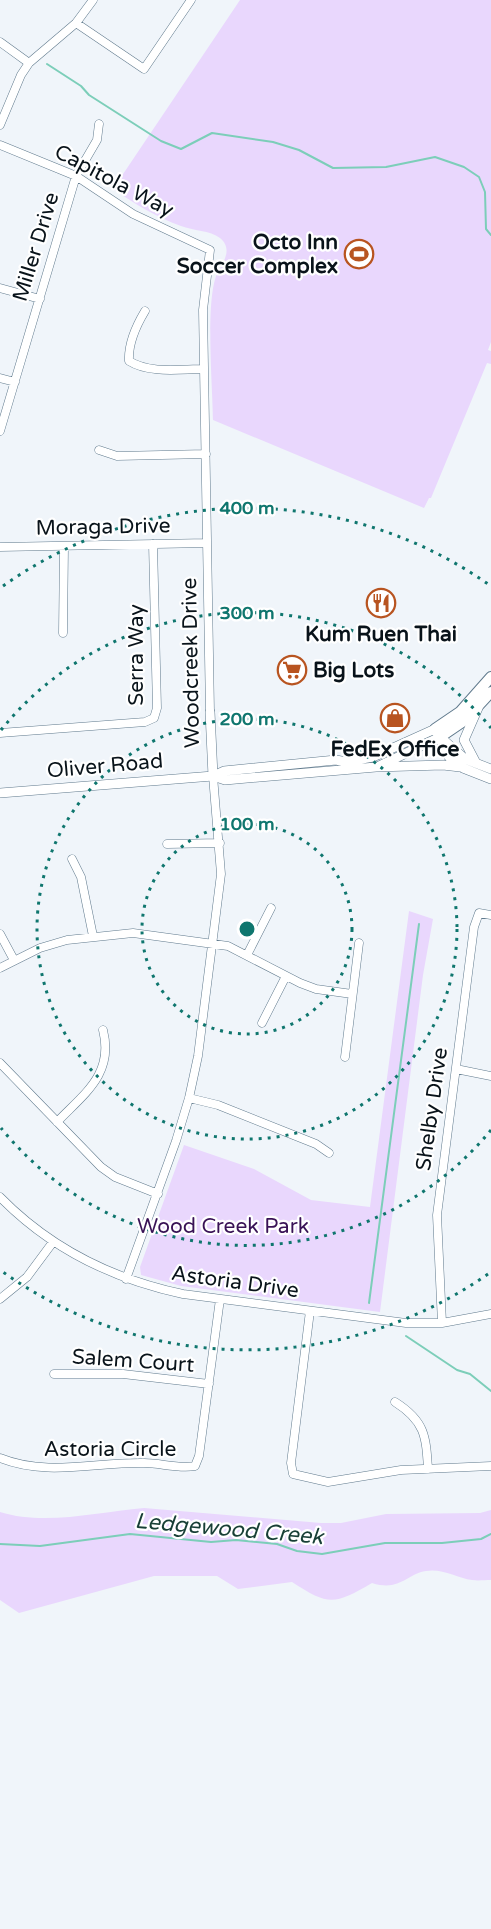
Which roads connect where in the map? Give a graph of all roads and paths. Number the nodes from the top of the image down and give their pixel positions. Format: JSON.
{"nodes":[{"id":1,"x":93,"y":0,"type":"edge"},
{"id":2,"x":191,"y":0,"type":"edge"},
{"id":3,"x":76,"y":23,"type":"junction"},
{"id":4,"x":0,"y":42,"type":"edge"},
{"id":5,"x":29,"y":63,"type":"junction"},
{"id":6,"x":99,"y":124,"type":"dead end"},
{"id":7,"x":0,"y":125,"type":"edge"},
{"id":8,"x":0,"y":145,"type":"edge"},
{"id":9,"x":76,"y":176,"type":"junction"},
{"id":10,"x":210,"y":250,"type":"joint"},
{"id":11,"x":0,"y":288,"type":"edge"},
{"id":12,"x":40,"y":299,"type":"junction"},
{"id":13,"x":145,"y":311,"type":"dead end"},
{"id":14,"x":204,"y":369,"type":"junction"},
{"id":15,"x":0,"y":378,"type":"edge"},
{"id":16,"x":15,"y":382,"type":"junction"},
{"id":17,"x":0,"y":431,"type":"edge"},
{"id":18,"x":99,"y":450,"type":"dead end"},
{"id":19,"x":206,"y":454,"type":"junction"},
{"id":20,"x":207,"y":543,"type":"junction"},
{"id":21,"x":153,"y":544,"type":"junction"},
{"id":22,"x":63,"y":546,"type":"junction"},
{"id":23,"x":0,"y":547,"type":"edge"},
{"id":24,"x":63,"y":633,"type":"dead end"},
{"id":25,"x":491,"y":677,"type":"edge"},
{"id":26,"x":491,"y":692,"type":"edge"},
{"id":27,"x":478,"y":707,"type":"junction"},
{"id":28,"x":210,"y":712,"type":"joint"},
{"id":29,"x":0,"y":733,"type":"edge"},
{"id":30,"x":438,"y":733,"type":"junction"},
{"id":31,"x":476,"y":763,"type":"junction"},
{"id":32,"x":376,"y":766,"type":"junction"},
{"id":33,"x":463,"y":768,"type":"junction"},
{"id":34,"x":491,"y":769,"type":"edge"},
{"id":35,"x":213,"y":776,"type":"junction"},
{"id":36,"x":491,"y":779,"type":"edge"},
{"id":37,"x":0,"y":793,"type":"edge"},
{"id":38,"x":220,"y":843,"type":"junction"},
{"id":39,"x":167,"y":844,"type":"dead end"},
{"id":40,"x":72,"y":859,"type":"dead end"},
{"id":41,"x":271,"y":908,"type":"dead end"},
{"id":42,"x":491,"y":915,"type":"edge"},
{"id":43,"x":0,"y":934,"type":"edge"},
{"id":44,"x":93,"y":936,"type":"junction"},
{"id":45,"x":213,"y":944,"type":"junction"},
{"id":46,"x":359,"y":944,"type":"dead end"},
{"id":47,"x":247,"y":955,"type":"junction"},
{"id":48,"x":14,"y":960,"type":"junction"},
{"id":49,"x":0,"y":968,"type":"edge"},
{"id":50,"x":286,"y":976,"type":"junction"},
{"id":51,"x":352,"y":994,"type":"junction"},
{"id":52,"x":262,"y":1023,"type":"dead end"},
{"id":53,"x":103,"y":1030,"type":"dead end"},
{"id":54,"x":345,"y":1058,"type":"dead end"},
{"id":55,"x":0,"y":1063,"type":"edge"},
{"id":56,"x":456,"y":1068,"type":"junction"},
{"id":57,"x":491,"y":1076,"type":"edge"},
{"id":58,"x":189,"y":1098,"type":"junction"},
{"id":59,"x":57,"y":1122,"type":"junction"},
{"id":60,"x":329,"y":1153,"type":"dead end"},
{"id":61,"x":158,"y":1194,"type":"junction"},
{"id":62,"x":0,"y":1197,"type":"edge"},
{"id":63,"x":53,"y":1242,"type":"junction"},
{"id":64,"x":126,"y":1279,"type":"junction"},
{"id":65,"x":0,"y":1299,"type":"edge"},
{"id":66,"x":220,"y":1299,"type":"junction"},
{"id":67,"x":310,"y":1311,"type":"junction"},
{"id":68,"x":491,"y":1314,"type":"edge"},
{"id":69,"x":442,"y":1323,"type":"junction"},
{"id":70,"x":54,"y":1374,"type":"dead end"},
{"id":71,"x":209,"y":1384,"type":"junction"},
{"id":72,"x":394,"y":1402,"type":"dead end"},
{"id":73,"x":0,"y":1458,"type":"edge"},
{"id":74,"x":491,"y":1466,"type":"edge"},
{"id":75,"x":428,"y":1469,"type":"junction"}],
"edges":[{"from":1,"to":3,"type":"street"},
{"from":2,"to":3,"type":"street"},
{"from":3,"to":5,"type":"street"},
{"from":4,"to":5,"type":"street"},
{"from":5,"to":7,"type":"street"},
{"from":6,"to":9,"type":"street","name":"Miller Drive"},
{"from":8,"to":9,"type":"street","name":"Capitola Way"},
{"from":9,"to":10,"type":"street","name":"Capitola Way"},
{"from":9,"to":12,"type":"street","name":"Miller Drive"},
{"from":10,"to":14,"type":"street","name":"Woodcreek Drive"},
{"from":11,"to":12,"type":"street"},
{"from":12,"to":16,"type":"street","name":"Miller Drive"},
{"from":13,"to":14,"type":"street"},
{"from":14,"to":19,"type":"street","name":"Woodcreek Drive"},
{"from":15,"to":16,"type":"street"},
{"from":16,"to":17,"type":"street","name":"Miller Drive"},
{"from":18,"to":19,"type":"street"},
{"from":19,"to":20,"type":"street","name":"Woodcreek Drive"},
{"from":20,"to":21,"type":"street","name":"Moraga Drive"},
{"from":20,"to":28,"type":"street","name":"Woodcreek Drive"},
{"from":21,"to":22,"type":"street","name":"Moraga Drive"},
{"from":21,"to":29,"type":"street","name":"Serra Way"},
{"from":22,"to":23,"type":"street","name":"Moraga Drive"},
{"from":22,"to":24,"type":"street"},
{"from":25,"to":30,"type":"main road"},
{"from":26,"to":27,"type":"main road"},
{"from":27,"to":30,"type":"main road"},
{"from":27,"to":31,"type":"street"},
{"from":28,"to":35,"type":"street","name":"Woodcreek Drive"},
{"from":30,"to":31,"type":"street"},
{"from":30,"to":32,"type":"street","name":"Oliver Road"},
{"from":30,"to":33,"type":"street","name":"Oliver Road"},
{"from":30,"to":35,"type":"street","name":"Oliver Road"},
{"from":31,"to":34,"type":"street"},
{"from":32,"to":33,"type":"street","name":"Oliver Road"},
{"from":32,"to":35,"type":"street","name":"Oliver Road"},
{"from":33,"to":36,"type":"street","name":"Oliver Road"},
{"from":35,"to":37,"type":"street","name":"Oliver Road"},
{"from":35,"to":38,"type":"street","name":"Woodcreek Drive"},
{"from":38,"to":39,"type":"street"},
{"from":38,"to":45,"type":"street","name":"Woodcreek Drive"},
{"from":40,"to":44,"type":"street"},
{"from":41,"to":47,"type":"street"},
{"from":42,"to":56,"type":"street","name":"Shelby Drive"},
{"from":43,"to":48,"type":"street"},
{"from":44,"to":45,"type":"street"},
{"from":44,"to":48,"type":"street"},
{"from":45,"to":47,"type":"street"},
{"from":45,"to":58,"type":"street","name":"Woodcreek Drive"},
{"from":46,"to":51,"type":"street"},
{"from":47,"to":50,"type":"street"},
{"from":48,"to":49,"type":"street"},
{"from":50,"to":51,"type":"street"},
{"from":50,"to":52,"type":"street"},
{"from":51,"to":54,"type":"street"},
{"from":53,"to":59,"type":"street"},
{"from":55,"to":59,"type":"street"},
{"from":56,"to":57,"type":"street"},
{"from":56,"to":69,"type":"street","name":"Shelby Drive"},
{"from":58,"to":60,"type":"street"},
{"from":58,"to":61,"type":"street","name":"Woodcreek Drive"},
{"from":59,"to":61,"type":"street"},
{"from":61,"to":64,"type":"street","name":"Woodcreek Drive"},
{"from":62,"to":63,"type":"street","name":"Astoria Drive"},
{"from":63,"to":64,"type":"street","name":"Astoria Drive"},
{"from":63,"to":65,"type":"street"},
{"from":64,"to":66,"type":"street","name":"Astoria Drive"},
{"from":66,"to":67,"type":"street","name":"Astoria Drive"},
{"from":66,"to":71,"type":"street","name":"Astoria Circle"},
{"from":67,"to":69,"type":"street","name":"Astoria Drive"},
{"from":67,"to":75,"type":"street"},
{"from":68,"to":69,"type":"street","name":"Astoria Drive"},
{"from":70,"to":71,"type":"street","name":"Salem Court"},
{"from":71,"to":73,"type":"street","name":"Astoria Circle"},
{"from":72,"to":75,"type":"street"},
{"from":74,"to":75,"type":"street"}]}
